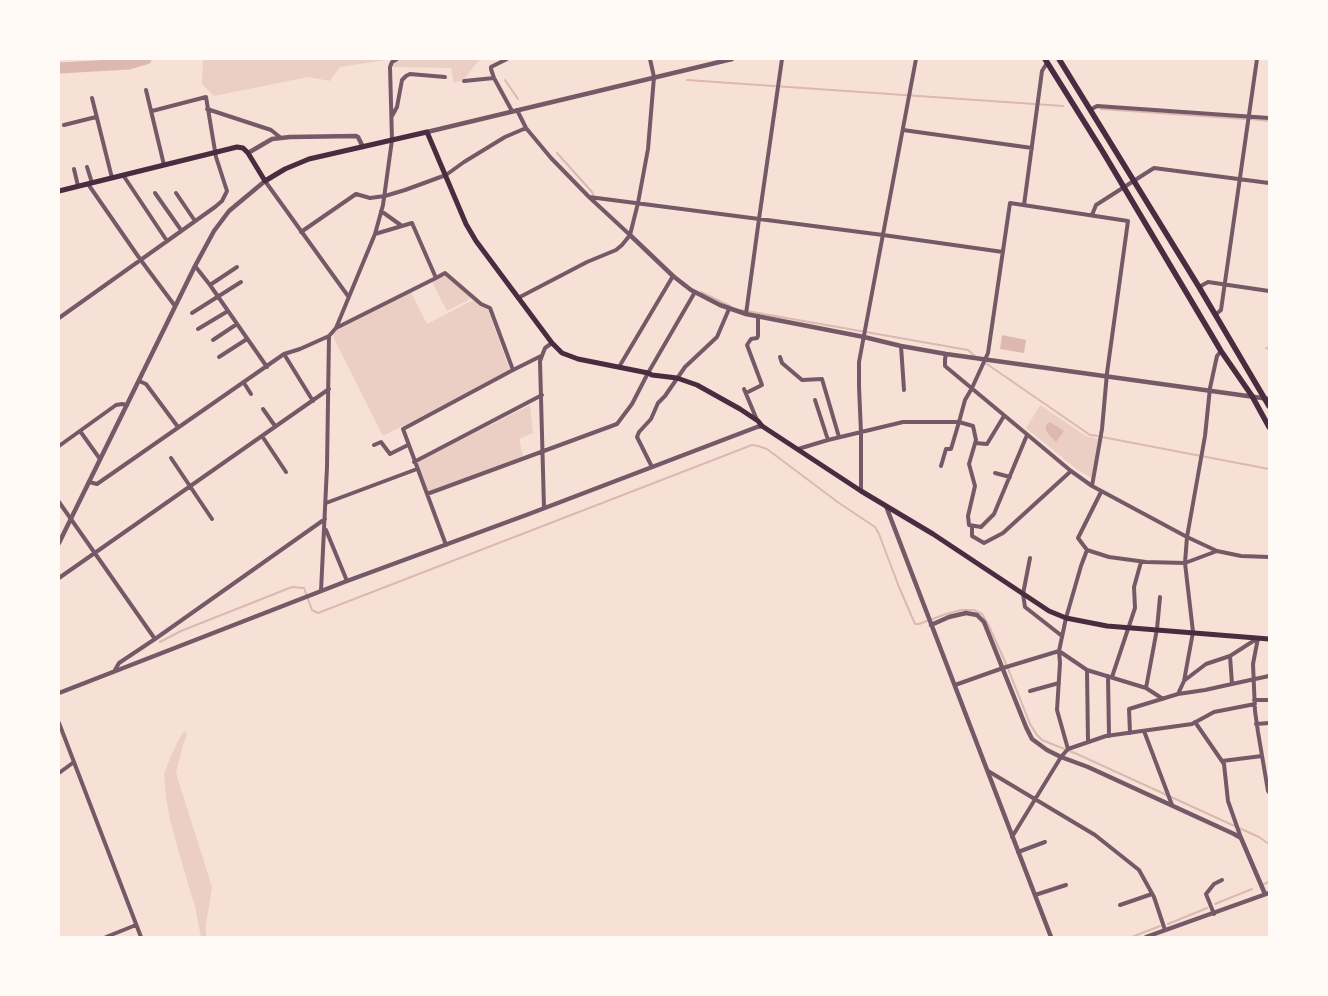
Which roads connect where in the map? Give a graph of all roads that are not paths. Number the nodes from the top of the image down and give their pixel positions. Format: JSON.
{"nodes":[{"id":1,"x":397,"y":59,"type":"edge"},
{"id":2,"x":507,"y":59,"type":"edge"},
{"id":3,"x":650,"y":59,"type":"edge"},
{"id":4,"x":732,"y":59,"type":"edge"},
{"id":5,"x":782,"y":59,"type":"edge"},
{"id":6,"x":916,"y":59,"type":"edge"},
{"id":7,"x":1059,"y":59,"type":"edge"},
{"id":8,"x":1257,"y":59,"type":"edge"},
{"id":9,"x":1046,"y":61,"type":"edge"},
{"id":10,"x":445,"y":77,"type":"dead end"},
{"id":11,"x":654,"y":77,"type":"junction"},
{"id":12,"x":494,"y":78,"type":"junction"},
{"id":13,"x":464,"y":81,"type":"dead end"},
{"id":14,"x":146,"y":90,"type":"dead end"},
{"id":15,"x":92,"y":98,"type":"dead end"},
{"id":16,"x":207,"y":109,"type":"junction"},
{"id":17,"x":514,"y":110,"type":"junction"},
{"id":18,"x":1090,"y":110,"type":"junction"},
{"id":19,"x":152,"y":111,"type":"junction"},
{"id":20,"x":1249,"y":116,"type":"junction"},
{"id":21,"x":96,"y":117,"type":"junction"},
{"id":22,"x":391,"y":118,"type":"junction"},
{"id":23,"x":1269,"y":118,"type":"edge"},
{"id":24,"x":64,"y":125,"type":"dead end"},
{"id":25,"x":526,"y":128,"type":"junction"},
{"id":26,"x":903,"y":130,"type":"junction"},
{"id":27,"x":427,"y":132,"type":"junction"},
{"id":28,"x":281,"y":138,"type":"junction"},
{"id":29,"x":392,"y":140,"type":"junction"},
{"id":30,"x":363,"y":147,"type":"junction"},
{"id":31,"x":1032,"y":148,"type":"junction"},
{"id":32,"x":215,"y":153,"type":"junction"},
{"id":33,"x":248,"y":153,"type":"junction"},
{"id":34,"x":164,"y":165,"type":"junction"},
{"id":35,"x":87,"y":167,"type":"dead end"},
{"id":36,"x":74,"y":169,"type":"dead end"},
{"id":37,"x":123,"y":175,"type":"junction"},
{"id":38,"x":446,"y":175,"type":"junction"},
{"id":39,"x":112,"y":178,"type":"junction"},
{"id":40,"x":1240,"y":179,"type":"junction"},
{"id":41,"x":265,"y":181,"type":"junction"},
{"id":42,"x":1133,"y":181,"type":"junction"},
{"id":43,"x":1269,"y":183,"type":"edge"},
{"id":44,"x":90,"y":184,"type":"junction"},
{"id":45,"x":78,"y":186,"type":"junction"},
{"id":46,"x":1123,"y":186,"type":"junction"},
{"id":47,"x":59,"y":190,"type":"edge"},
{"id":48,"x":155,"y":193,"type":"dead end"},
{"id":49,"x":176,"y":193,"type":"dead end"},
{"id":50,"x":385,"y":196,"type":"junction"},
{"id":51,"x":589,"y":197,"type":"junction"},
{"id":52,"x":638,"y":204,"type":"junction"},
{"id":53,"x":1024,"y":205,"type":"junction"},
{"id":54,"x":382,"y":211,"type":"junction"},
{"id":55,"x":1092,"y":215,"type":"junction"},
{"id":56,"x":759,"y":219,"type":"junction"},
{"id":57,"x":196,"y":221,"type":"junction"},
{"id":58,"x":402,"y":226,"type":"junction"},
{"id":59,"x":181,"y":230,"type":"junction"},
{"id":60,"x":301,"y":232,"type":"junction"},
{"id":61,"x":374,"y":234,"type":"junction"},
{"id":62,"x":630,"y":235,"type":"junction"},
{"id":63,"x":883,"y":235,"type":"junction"},
{"id":64,"x":167,"y":241,"type":"junction"},
{"id":65,"x":1002,"y":252,"type":"junction"},
{"id":66,"x":140,"y":259,"type":"junction"},
{"id":67,"x":195,"y":266,"type":"junction"},
{"id":68,"x":237,"y":267,"type":"dead end"},
{"id":69,"x":673,"y":276,"type":"junction"},
{"id":70,"x":436,"y":278,"type":"junction"},
{"id":71,"x":241,"y":282,"type":"dead end"},
{"id":72,"x":1225,"y":284,"type":"junction"},
{"id":73,"x":210,"y":285,"type":"junction"},
{"id":74,"x":1199,"y":287,"type":"junction"},
{"id":75,"x":1269,"y":291,"type":"edge"},
{"id":76,"x":695,"y":292,"type":"junction"},
{"id":77,"x":218,"y":296,"type":"junction"},
{"id":78,"x":348,"y":296,"type":"junction"},
{"id":79,"x":518,"y":298,"type":"junction"},
{"id":80,"x":176,"y":306,"type":"junction"},
{"id":81,"x":729,"y":309,"type":"junction"},
{"id":82,"x":228,"y":311,"type":"junction"},
{"id":83,"x":192,"y":313,"type":"dead end"},
{"id":84,"x":746,"y":314,"type":"junction"},
{"id":85,"x":1215,"y":314,"type":"junction"},
{"id":86,"x":758,"y":316,"type":"junction"},
{"id":87,"x":59,"y":318,"type":"edge"},
{"id":88,"x":237,"y":324,"type":"junction"},
{"id":89,"x":198,"y":328,"type":"dead end"},
{"id":90,"x":336,"y":328,"type":"junction"},
{"id":91,"x":330,"y":336,"type":"junction"},
{"id":92,"x":864,"y":337,"type":"junction"},
{"id":93,"x":247,"y":339,"type":"junction"},
{"id":94,"x":213,"y":340,"type":"dead end"},
{"id":95,"x":552,"y":343,"type":"junction"},
{"id":96,"x":901,"y":346,"type":"junction"},
{"id":97,"x":1221,"y":351,"type":"junction"},
{"id":98,"x":284,"y":354,"type":"junction"},
{"id":99,"x":946,"y":354,"type":"junction"},
{"id":100,"x":541,"y":356,"type":"junction"},
{"id":101,"x":219,"y":357,"type":"dead end"},
{"id":102,"x":780,"y":357,"type":"dead end"},
{"id":103,"x":985,"y":360,"type":"junction"},
{"id":104,"x":267,"y":367,"type":"junction"},
{"id":105,"x":619,"y":367,"type":"junction"},
{"id":106,"x":513,"y":370,"type":"junction"},
{"id":107,"x":648,"y":373,"type":"junction"},
{"id":108,"x":1107,"y":377,"type":"junction"},
{"id":109,"x":677,"y":378,"type":"junction"},
{"id":110,"x":139,"y":381,"type":"junction"},
{"id":111,"x":244,"y":383,"type":"junction"},
{"id":112,"x":972,"y":388,"type":"junction"},
{"id":113,"x":329,"y":390,"type":"junction"},
{"id":114,"x":904,"y":390,"type":"dead end"},
{"id":115,"x":1210,"y":391,"type":"junction"},
{"id":116,"x":251,"y":394,"type":"dead end"},
{"id":117,"x":542,"y":396,"type":"junction"},
{"id":118,"x":1252,"y":396,"type":"junction"},
{"id":119,"x":1267,"y":398,"type":"edge"},
{"id":120,"x":815,"y":400,"type":"dead end"},
{"id":121,"x":313,"y":401,"type":"junction"},
{"id":122,"x":127,"y":406,"type":"junction"},
{"id":123,"x":1269,"y":406,"type":"edge"},
{"id":124,"x":263,"y":409,"type":"dead end"},
{"id":125,"x":1004,"y":416,"type":"junction"},
{"id":126,"x":757,"y":420,"type":"junction"},
{"id":127,"x":959,"y":422,"type":"junction"},
{"id":128,"x":275,"y":426,"type":"junction"},
{"id":129,"x":762,"y":426,"type":"junction"},
{"id":130,"x":178,"y":427,"type":"junction"},
{"id":131,"x":1269,"y":427,"type":"edge"},
{"id":132,"x":80,"y":431,"type":"junction"},
{"id":133,"x":861,"y":433,"type":"junction"},
{"id":134,"x":1027,"y":434,"type":"junction"},
{"id":135,"x":262,"y":436,"type":"junction"},
{"id":136,"x":839,"y":438,"type":"junction"},
{"id":137,"x":828,"y":440,"type":"junction"},
{"id":138,"x":975,"y":443,"type":"junction"},
{"id":139,"x":374,"y":445,"type":"dead end"},
{"id":140,"x":408,"y":445,"type":"junction"},
{"id":141,"x":59,"y":446,"type":"edge"},
{"id":142,"x":798,"y":449,"type":"junction"},
{"id":143,"x":543,"y":451,"type":"junction"},
{"id":144,"x":171,"y":458,"type":"dead end"},
{"id":145,"x":100,"y":459,"type":"junction"},
{"id":146,"x":414,"y":462,"type":"junction"},
{"id":147,"x":941,"y":466,"type":"dead end"},
{"id":148,"x":652,"y":467,"type":"junction"},
{"id":149,"x":417,"y":469,"type":"junction"},
{"id":150,"x":1071,"y":471,"type":"junction"},
{"id":151,"x":286,"y":472,"type":"dead end"},
{"id":152,"x":995,"y":473,"type":"dead end"},
{"id":153,"x":1010,"y":477,"type":"junction"},
{"id":154,"x":89,"y":482,"type":"junction"},
{"id":155,"x":190,"y":486,"type":"junction"},
{"id":156,"x":1092,"y":486,"type":"junction"},
{"id":157,"x":861,"y":491,"type":"junction"},
{"id":158,"x":1101,"y":492,"type":"junction"},
{"id":159,"x":427,"y":494,"type":"junction"},
{"id":160,"x":59,"y":502,"type":"edge"},
{"id":161,"x":326,"y":503,"type":"junction"},
{"id":162,"x":886,"y":506,"type":"junction"},
{"id":163,"x":544,"y":508,"type":"junction"},
{"id":164,"x":71,"y":518,"type":"junction"},
{"id":165,"x":325,"y":518,"type":"junction"},
{"id":166,"x":212,"y":519,"type":"dead end"},
{"id":167,"x":972,"y":526,"type":"junction"},
{"id":168,"x":325,"y":527,"type":"junction"},
{"id":169,"x":1187,"y":537,"type":"junction"},
{"id":170,"x":59,"y":544,"type":"edge"},
{"id":171,"x":446,"y":545,"type":"junction"},
{"id":172,"x":1087,"y":550,"type":"junction"},
{"id":173,"x":1217,"y":552,"type":"junction"},
{"id":174,"x":94,"y":554,"type":"junction"},
{"id":175,"x":1269,"y":557,"type":"edge"},
{"id":176,"x":1030,"y":558,"type":"dead end"},
{"id":177,"x":1141,"y":562,"type":"junction"},
{"id":178,"x":1185,"y":563,"type":"junction"},
{"id":179,"x":59,"y":578,"type":"edge"},
{"id":180,"x":347,"y":581,"type":"junction"},
{"id":181,"x":321,"y":591,"type":"junction"},
{"id":182,"x":1023,"y":594,"type":"junction"},
{"id":183,"x":1160,"y":597,"type":"dead end"},
{"id":184,"x":1066,"y":618,"type":"junction"},
{"id":185,"x":931,"y":625,"type":"junction"},
{"id":186,"x":1128,"y":627,"type":"junction"},
{"id":187,"x":1157,"y":629,"type":"junction"},
{"id":188,"x":1193,"y":632,"type":"junction"},
{"id":189,"x":1062,"y":636,"type":"junction"},
{"id":190,"x":1258,"y":638,"type":"junction"},
{"id":191,"x":1269,"y":638,"type":"edge"},
{"id":192,"x":155,"y":639,"type":"junction"},
{"id":193,"x":1060,"y":651,"type":"junction"},
{"id":194,"x":1230,"y":656,"type":"junction"},
{"id":195,"x":1003,"y":668,"type":"junction"},
{"id":196,"x":115,"y":670,"type":"junction"},
{"id":197,"x":1087,"y":670,"type":"junction"},
{"id":198,"x":1110,"y":676,"type":"junction"},
{"id":199,"x":1269,"y":676,"type":"edge"},
{"id":200,"x":1253,"y":680,"type":"junction"},
{"id":201,"x":1184,"y":681,"type":"junction"},
{"id":202,"x":1059,"y":683,"type":"junction"},
{"id":203,"x":1232,"y":684,"type":"junction"},
{"id":204,"x":955,"y":685,"type":"junction"},
{"id":205,"x":1146,"y":688,"type":"junction"},
{"id":206,"x":1030,"y":691,"type":"dead end"},
{"id":207,"x":59,"y":693,"type":"edge"},
{"id":208,"x":1178,"y":694,"type":"junction"},
{"id":209,"x":1163,"y":698,"type":"junction"},
{"id":210,"x":1269,"y":700,"type":"edge"},
{"id":211,"x":1254,"y":702,"type":"junction"},
{"id":212,"x":1196,"y":722,"type":"junction"},
{"id":213,"x":59,"y":723,"type":"edge"},
{"id":214,"x":1269,"y":723,"type":"edge"},
{"id":215,"x":1256,"y":724,"type":"junction"},
{"id":216,"x":1144,"y":731,"type":"junction"},
{"id":217,"x":1130,"y":733,"type":"junction"},
{"id":218,"x":1109,"y":736,"type":"junction"},
{"id":219,"x":1088,"y":742,"type":"junction"},
{"id":220,"x":1068,"y":749,"type":"junction"},
{"id":221,"x":1262,"y":756,"type":"junction"},
{"id":222,"x":1061,"y":757,"type":"junction"},
{"id":223,"x":1222,"y":761,"type":"junction"},
{"id":224,"x":74,"y":762,"type":"junction"},
{"id":225,"x":988,"y":771,"type":"junction"},
{"id":226,"x":59,"y":773,"type":"edge"},
{"id":227,"x":1269,"y":792,"type":"edge"},
{"id":228,"x":1036,"y":800,"type":"junction"},
{"id":229,"x":1172,"y":805,"type":"junction"},
{"id":230,"x":1012,"y":837,"type":"junction"},
{"id":231,"x":1241,"y":838,"type":"junction"},
{"id":232,"x":1045,"y":842,"type":"dead end"},
{"id":233,"x":1018,"y":852,"type":"junction"},
{"id":234,"x":1216,"y":876,"type":"dead end"},
{"id":235,"x":1222,"y":880,"type":"dead end"},
{"id":236,"x":1217,"y":883,"type":"junction"},
{"id":237,"x":1066,"y":885,"type":"dead end"},
{"id":238,"x":1035,"y":894,"type":"junction"},
{"id":239,"x":1152,"y":894,"type":"junction"},
{"id":240,"x":1267,"y":894,"type":"edge"},
{"id":241,"x":1120,"y":905,"type":"dead end"},
{"id":242,"x":1214,"y":914,"type":"junction"},
{"id":243,"x":136,"y":925,"type":"junction"},
{"id":244,"x":1165,"y":930,"type":"junction"},
{"id":245,"x":106,"y":937,"type":"edge"},
{"id":246,"x":141,"y":937,"type":"edge"},
{"id":247,"x":1051,"y":937,"type":"edge"},
{"id":248,"x":1146,"y":937,"type":"edge"}],
"edges":[{"from":1,"to":22,"type":"street"},
{"from":2,"to":12,"type":"street"},
{"from":3,"to":11,"type":"street"},
{"from":4,"to":11,"type":"street"},
{"from":5,"to":56,"type":"street"},
{"from":6,"to":26,"type":"street"},
{"from":7,"to":18,"type":"main road"},
{"from":8,"to":20,"type":"street"},
{"from":9,"to":31,"type":"street"},
{"from":9,"to":46,"type":"main road"},
{"from":10,"to":22,"type":"street"},
{"from":11,"to":17,"type":"street"},
{"from":11,"to":52,"type":"street"},
{"from":12,"to":13,"type":"street"},
{"from":12,"to":17,"type":"street"},
{"from":14,"to":19,"type":"street"},
{"from":15,"to":21,"type":"street"},
{"from":16,"to":19,"type":"street"},
{"from":16,"to":28,"type":"street"},
{"from":16,"to":32,"type":"street"},
{"from":17,"to":25,"type":"street"},
{"from":17,"to":27,"type":"street"},
{"from":18,"to":20,"type":"street"},
{"from":18,"to":42,"type":"main road"},
{"from":19,"to":34,"type":"street"},
{"from":20,"to":23,"type":"street"},
{"from":20,"to":40,"type":"street"},
{"from":21,"to":24,"type":"street"},
{"from":21,"to":39,"type":"street"},
{"from":22,"to":29,"type":"street"},
{"from":25,"to":38,"type":"street"},
{"from":25,"to":51,"type":"street"},
{"from":26,"to":31,"type":"street"},
{"from":26,"to":63,"type":"street"},
{"from":27,"to":29,"type":"main road"},
{"from":27,"to":38,"type":"main road"},
{"from":28,"to":30,"type":"street"},
{"from":28,"to":33,"type":"street"},
{"from":29,"to":30,"type":"main road"},
{"from":29,"to":50,"type":"street"},
{"from":30,"to":41,"type":"main road"},
{"from":31,"to":53,"type":"street"},
{"from":32,"to":33,"type":"main road"},
{"from":32,"to":34,"type":"main road"},
{"from":32,"to":57,"type":"street"},
{"from":33,"to":41,"type":"main road"},
{"from":34,"to":37,"type":"main road"},
{"from":35,"to":44,"type":"street"},
{"from":36,"to":45,"type":"street"},
{"from":37,"to":39,"type":"main road"},
{"from":37,"to":64,"type":"street"},
{"from":38,"to":50,"type":"street"},
{"from":38,"to":79,"type":"main road"},
{"from":39,"to":44,"type":"main road"},
{"from":40,"to":42,"type":"street"},
{"from":40,"to":43,"type":"street"},
{"from":40,"to":72,"type":"street"},
{"from":41,"to":60,"type":"street"},
{"from":41,"to":67,"type":"street"},
{"from":42,"to":46,"type":"street"},
{"from":42,"to":74,"type":"main road"},
{"from":44,"to":45,"type":"main road"},
{"from":44,"to":66,"type":"street"},
{"from":45,"to":47,"type":"main road"},
{"from":46,"to":55,"type":"street"},
{"from":46,"to":97,"type":"main road"},
{"from":48,"to":59,"type":"street"},
{"from":49,"to":57,"type":"street"},
{"from":50,"to":54,"type":"street"},
{"from":50,"to":60,"type":"street"},
{"from":51,"to":52,"type":"street"},
{"from":51,"to":62,"type":"street"},
{"from":52,"to":56,"type":"street"},
{"from":52,"to":62,"type":"street"},
{"from":53,"to":55,"type":"street"},
{"from":53,"to":65,"type":"street"},
{"from":54,"to":58,"type":"street"},
{"from":54,"to":61,"type":"street"},
{"from":55,"to":108,"type":"street"},
{"from":56,"to":63,"type":"street"},
{"from":56,"to":84,"type":"street"},
{"from":57,"to":59,"type":"street"},
{"from":58,"to":61,"type":"street"},
{"from":58,"to":70,"type":"street"},
{"from":59,"to":64,"type":"street"},
{"from":60,"to":78,"type":"street"},
{"from":61,"to":78,"type":"street"},
{"from":62,"to":69,"type":"street"},
{"from":62,"to":79,"type":"street"},
{"from":63,"to":65,"type":"street"},
{"from":63,"to":92,"type":"street"},
{"from":64,"to":66,"type":"street"},
{"from":65,"to":103,"type":"street"},
{"from":66,"to":80,"type":"street"},
{"from":66,"to":87,"type":"street"},
{"from":67,"to":73,"type":"street"},
{"from":67,"to":80,"type":"street"},
{"from":68,"to":73,"type":"street"},
{"from":69,"to":76,"type":"street"},
{"from":69,"to":105,"type":"street"},
{"from":70,"to":90,"type":"street"},
{"from":70,"to":106,"type":"street"},
{"from":71,"to":77,"type":"street"},
{"from":72,"to":74,"type":"street"},
{"from":72,"to":75,"type":"street"},
{"from":72,"to":85,"type":"street"},
{"from":73,"to":77,"type":"street"},
{"from":74,"to":85,"type":"main road"},
{"from":76,"to":81,"type":"street"},
{"from":76,"to":107,"type":"street"},
{"from":77,"to":82,"type":"street"},
{"from":77,"to":83,"type":"street"},
{"from":78,"to":90,"type":"street"},
{"from":79,"to":95,"type":"main road"},
{"from":80,"to":110,"type":"street"},
{"from":81,"to":84,"type":"street"},
{"from":81,"to":109,"type":"street"},
{"from":82,"to":88,"type":"street"},
{"from":82,"to":89,"type":"street"},
{"from":84,"to":86,"type":"street"},
{"from":85,"to":119,"type":"main road"},
{"from":86,"to":92,"type":"street"},
{"from":86,"to":126,"type":"street"},
{"from":88,"to":93,"type":"street"},
{"from":88,"to":94,"type":"street"},
{"from":90,"to":91,"type":"street"},
{"from":91,"to":98,"type":"street"},
{"from":91,"to":113,"type":"street"},
{"from":92,"to":96,"type":"street"},
{"from":92,"to":133,"type":"street"},
{"from":93,"to":101,"type":"street"},
{"from":93,"to":104,"type":"street"},
{"from":95,"to":100,"type":"street"},
{"from":95,"to":105,"type":"main road"},
{"from":96,"to":99,"type":"street"},
{"from":96,"to":114,"type":"street"},
{"from":97,"to":115,"type":"street"},
{"from":97,"to":118,"type":"main road"},
{"from":98,"to":104,"type":"street"},
{"from":98,"to":121,"type":"street"},
{"from":99,"to":103,"type":"street"},
{"from":99,"to":112,"type":"street"},
{"from":100,"to":106,"type":"street"},
{"from":100,"to":117,"type":"street"},
{"from":102,"to":136,"type":"street"},
{"from":103,"to":108,"type":"street"},
{"from":103,"to":112,"type":"street"},
{"from":104,"to":111,"type":"street"},
{"from":105,"to":107,"type":"main road"},
{"from":106,"to":140,"type":"street"},
{"from":107,"to":109,"type":"main road"},
{"from":107,"to":143,"type":"street"},
{"from":108,"to":115,"type":"street"},
{"from":108,"to":156,"type":"street"},
{"from":109,"to":126,"type":"main road"},
{"from":109,"to":148,"type":"street"},
{"from":110,"to":122,"type":"street"},
{"from":110,"to":130,"type":"street"},
{"from":111,"to":116,"type":"street"},
{"from":111,"to":130,"type":"street"},
{"from":112,"to":125,"type":"street"},
{"from":112,"to":127,"type":"street"},
{"from":113,"to":121,"type":"street"},
{"from":113,"to":161,"type":"street"},
{"from":115,"to":118,"type":"street"},
{"from":115,"to":169,"type":"street"},
{"from":117,"to":143,"type":"street"},
{"from":117,"to":146,"type":"street"},
{"from":118,"to":119,"type":"street"},
{"from":118,"to":131,"type":"main road"},
{"from":119,"to":123,"type":"main road"},
{"from":120,"to":137,"type":"street"},
{"from":121,"to":128,"type":"street"},
{"from":122,"to":132,"type":"street"},
{"from":122,"to":145,"type":"street"},
{"from":124,"to":128,"type":"street"},
{"from":125,"to":134,"type":"street"},
{"from":125,"to":138,"type":"street"},
{"from":126,"to":129,"type":"main road"},
{"from":127,"to":133,"type":"street"},
{"from":127,"to":138,"type":"street"},
{"from":127,"to":147,"type":"street"},
{"from":128,"to":135,"type":"street"},
{"from":129,"to":142,"type":"main road"},
{"from":129,"to":148,"type":"street"},
{"from":130,"to":154,"type":"street"},
{"from":132,"to":141,"type":"street"},
{"from":132,"to":145,"type":"street"},
{"from":133,"to":136,"type":"street"},
{"from":133,"to":157,"type":"street"},
{"from":134,"to":150,"type":"street"},
{"from":134,"to":153,"type":"street"},
{"from":135,"to":151,"type":"street"},
{"from":135,"to":155,"type":"street"},
{"from":136,"to":137,"type":"street"},
{"from":137,"to":142,"type":"street"},
{"from":138,"to":167,"type":"street"},
{"from":139,"to":140,"type":"street"},
{"from":140,"to":146,"type":"street"},
{"from":142,"to":157,"type":"main road"},
{"from":143,"to":159,"type":"street"},
{"from":143,"to":163,"type":"street"},
{"from":144,"to":155,"type":"street"},
{"from":145,"to":154,"type":"street"},
{"from":146,"to":149,"type":"street"},
{"from":148,"to":163,"type":"street"},
{"from":149,"to":159,"type":"street"},
{"from":149,"to":161,"type":"street"},
{"from":150,"to":156,"type":"street"},
{"from":150,"to":167,"type":"street"},
{"from":152,"to":153,"type":"street"},
{"from":153,"to":167,"type":"street"},
{"from":154,"to":164,"type":"street"},
{"from":155,"to":166,"type":"street"},
{"from":155,"to":174,"type":"street"},
{"from":156,"to":158,"type":"street"},
{"from":157,"to":162,"type":"main road"},
{"from":158,"to":169,"type":"street"},
{"from":158,"to":172,"type":"street"},
{"from":159,"to":171,"type":"street"},
{"from":160,"to":164,"type":"street"},
{"from":161,"to":165,"type":"street"},
{"from":162,"to":182,"type":"main road"},
{"from":162,"to":185,"type":"street"},
{"from":163,"to":171,"type":"street"},
{"from":164,"to":170,"type":"street"},
{"from":164,"to":174,"type":"street"},
{"from":165,"to":168,"type":"street"},
{"from":165,"to":192,"type":"street"},
{"from":168,"to":180,"type":"street"},
{"from":168,"to":181,"type":"street"},
{"from":169,"to":173,"type":"street"},
{"from":169,"to":178,"type":"street"},
{"from":171,"to":180,"type":"street"},
{"from":172,"to":177,"type":"street"},
{"from":172,"to":184,"type":"street"},
{"from":173,"to":175,"type":"street"},
{"from":173,"to":178,"type":"street"},
{"from":174,"to":179,"type":"street"},
{"from":174,"to":192,"type":"street"},
{"from":176,"to":182,"type":"street"},
{"from":177,"to":178,"type":"street"},
{"from":177,"to":186,"type":"street"},
{"from":178,"to":188,"type":"street"},
{"from":180,"to":181,"type":"street"},
{"from":181,"to":196,"type":"street"},
{"from":182,"to":184,"type":"main road"},
{"from":182,"to":189,"type":"street"},
{"from":183,"to":187,"type":"street"},
{"from":184,"to":186,"type":"main road"},
{"from":184,"to":189,"type":"street"},
{"from":185,"to":195,"type":"street"},
{"from":185,"to":204,"type":"street"},
{"from":186,"to":187,"type":"main road"},
{"from":186,"to":198,"type":"street"},
{"from":187,"to":188,"type":"main road"},
{"from":187,"to":205,"type":"street"},
{"from":188,"to":190,"type":"main road"},
{"from":188,"to":201,"type":"street"},
{"from":189,"to":193,"type":"street"},
{"from":190,"to":191,"type":"main road"},
{"from":190,"to":194,"type":"street"},
{"from":190,"to":200,"type":"street"},
{"from":192,"to":196,"type":"street"},
{"from":193,"to":195,"type":"street"},
{"from":193,"to":197,"type":"street"},
{"from":193,"to":202,"type":"street"},
{"from":194,"to":201,"type":"street"},
{"from":194,"to":203,"type":"street"},
{"from":195,"to":204,"type":"street"},
{"from":195,"to":222,"type":"street"},
{"from":196,"to":207,"type":"street"},
{"from":197,"to":198,"type":"street"},
{"from":197,"to":219,"type":"street"},
{"from":198,"to":205,"type":"street"},
{"from":198,"to":218,"type":"street"},
{"from":199,"to":200,"type":"street"},
{"from":200,"to":203,"type":"street"},
{"from":200,"to":211,"type":"street"},
{"from":201,"to":208,"type":"street"},
{"from":202,"to":206,"type":"street"},
{"from":202,"to":220,"type":"street"},
{"from":203,"to":208,"type":"street"},
{"from":204,"to":225,"type":"street"},
{"from":205,"to":209,"type":"street"},
{"from":208,"to":209,"type":"street"},
{"from":209,"to":217,"type":"street"},
{"from":210,"to":211,"type":"street"},
{"from":211,"to":212,"type":"street"},
{"from":211,"to":215,"type":"street"},
{"from":212,"to":216,"type":"street"},
{"from":212,"to":223,"type":"street"},
{"from":213,"to":224,"type":"street"},
{"from":214,"to":215,"type":"street"},
{"from":215,"to":221,"type":"street"},
{"from":216,"to":217,"type":"street"},
{"from":216,"to":229,"type":"street"},
{"from":217,"to":218,"type":"street"},
{"from":218,"to":219,"type":"street"},
{"from":219,"to":220,"type":"street"},
{"from":220,"to":222,"type":"street"},
{"from":221,"to":223,"type":"street"},
{"from":221,"to":227,"type":"street"},
{"from":222,"to":228,"type":"street"},
{"from":222,"to":229,"type":"street"},
{"from":223,"to":231,"type":"street"},
{"from":224,"to":226,"type":"street"},
{"from":224,"to":243,"type":"street"},
{"from":225,"to":228,"type":"street"},
{"from":225,"to":230,"type":"street"},
{"from":228,"to":230,"type":"street"},
{"from":228,"to":239,"type":"street"},
{"from":229,"to":231,"type":"street"},
{"from":230,"to":233,"type":"street"},
{"from":231,"to":240,"type":"street"},
{"from":232,"to":233,"type":"street"},
{"from":233,"to":238,"type":"street"},
{"from":234,"to":236,"type":"street"},
{"from":235,"to":236,"type":"street"},
{"from":236,"to":242,"type":"street"},
{"from":237,"to":238,"type":"street"},
{"from":238,"to":247,"type":"street"},
{"from":239,"to":241,"type":"street"},
{"from":239,"to":244,"type":"street"},
{"from":240,"to":242,"type":"street"},
{"from":242,"to":244,"type":"street"},
{"from":243,"to":245,"type":"street"},
{"from":243,"to":246,"type":"street"},
{"from":244,"to":248,"type":"street"}]}
